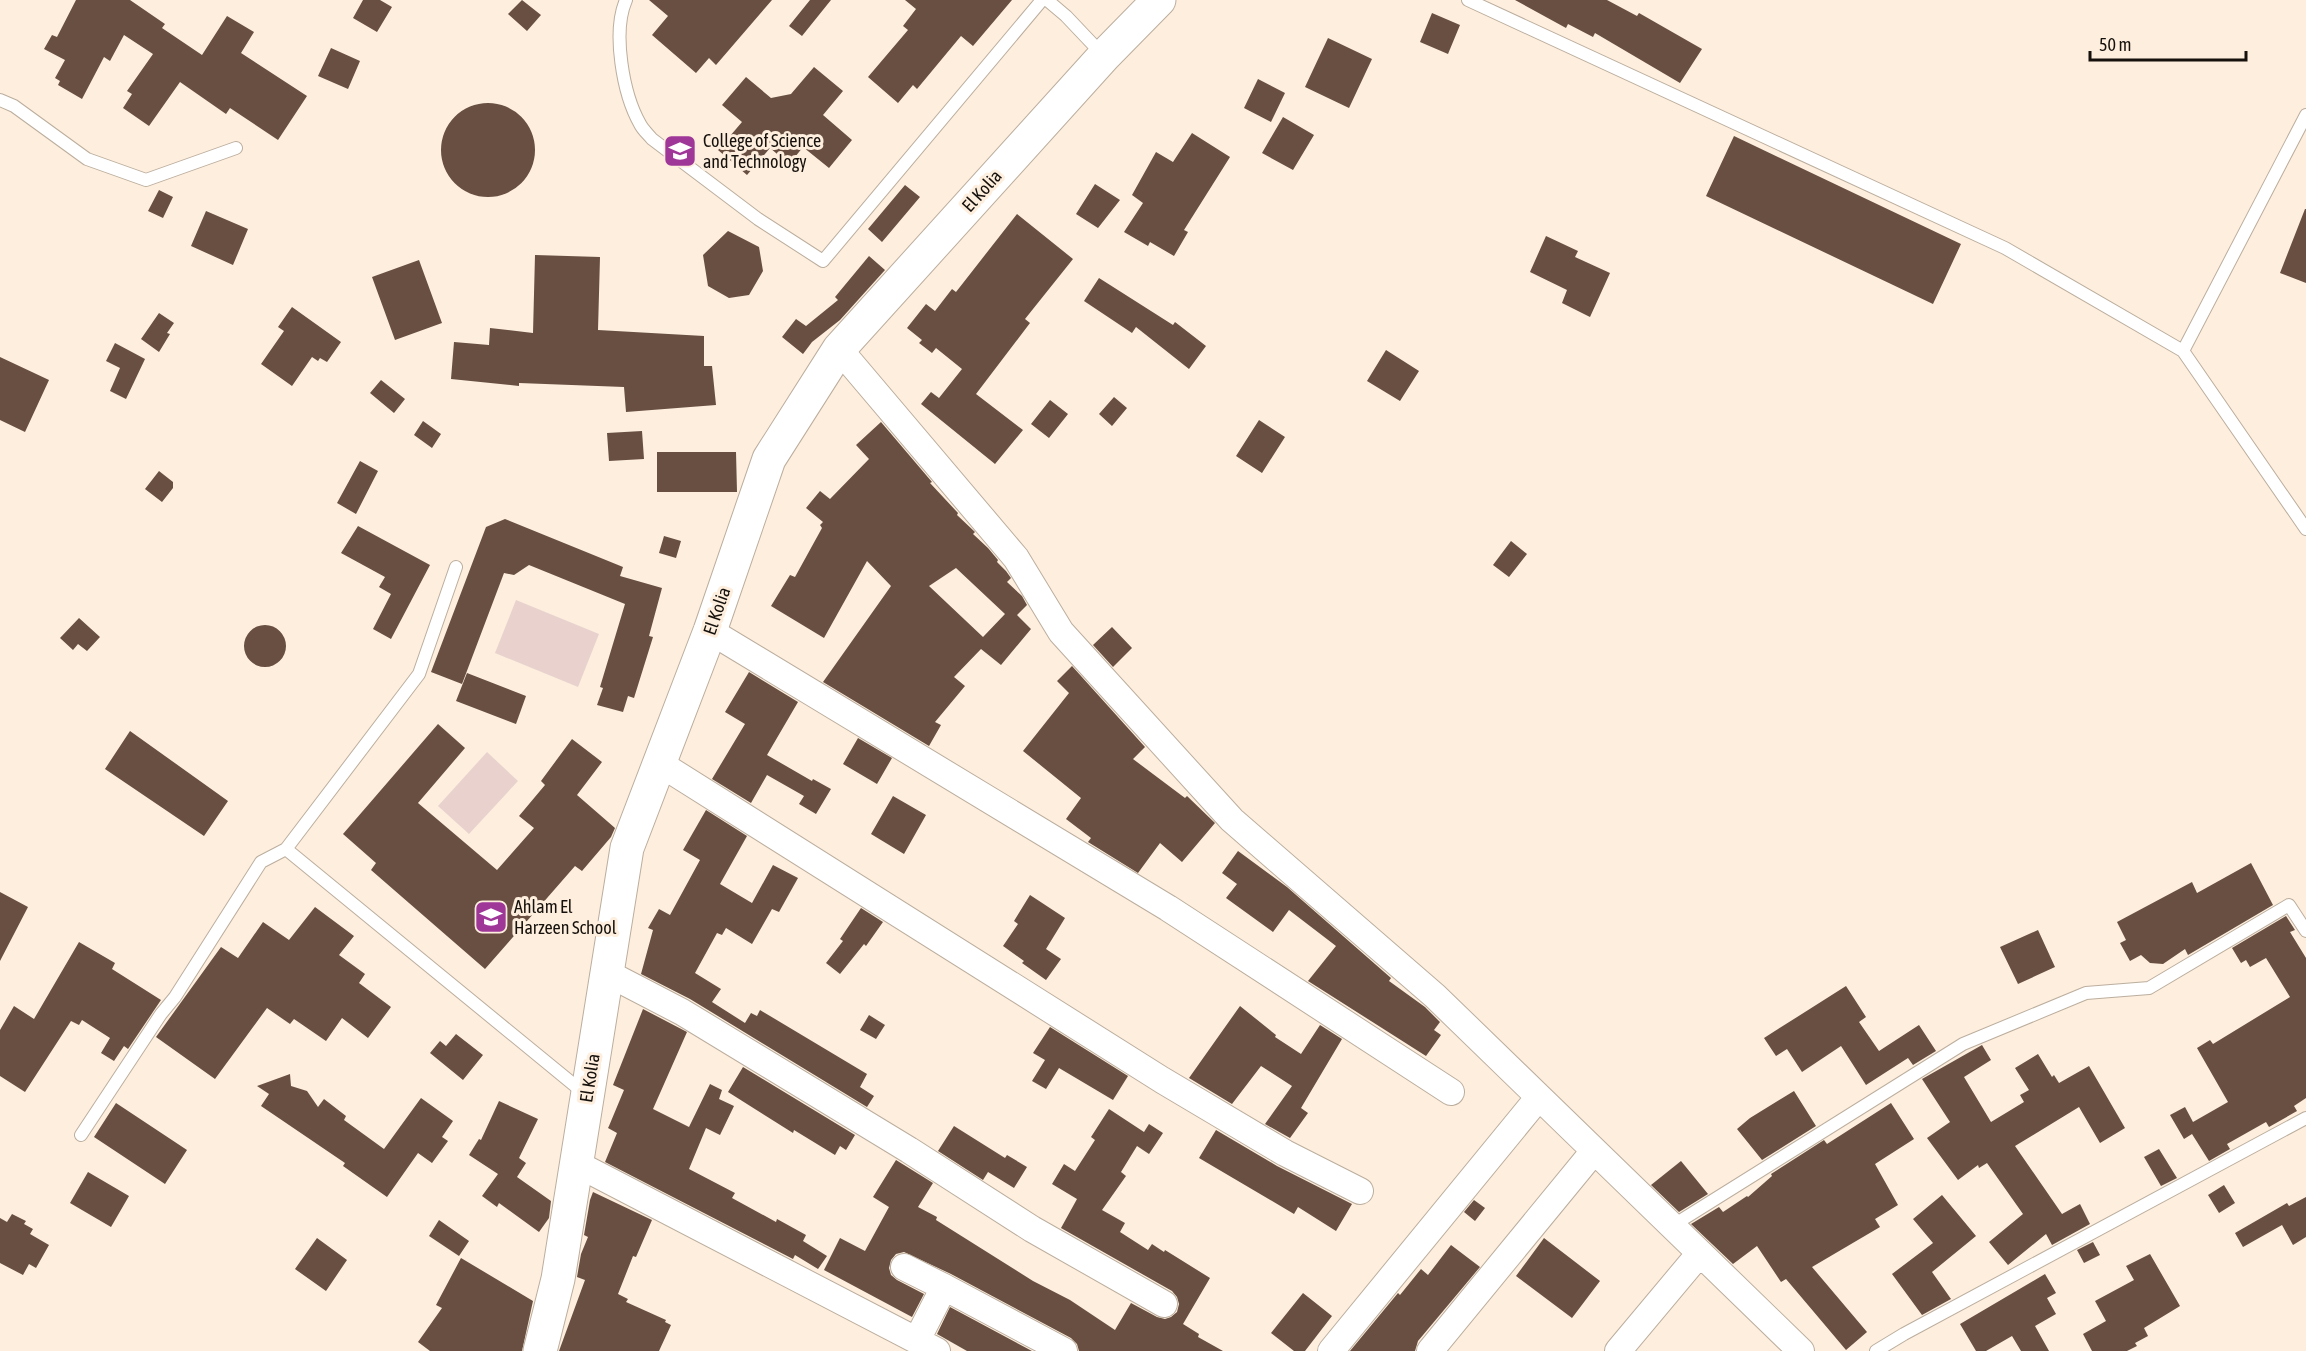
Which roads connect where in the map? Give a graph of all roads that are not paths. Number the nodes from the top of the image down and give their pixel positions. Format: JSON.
{"nodes":[{"id":1,"x":626,"y":0,"type":"edge"},
{"id":2,"x":1042,"y":0,"type":"edge"},
{"id":3,"x":1047,"y":0,"type":"edge"},
{"id":4,"x":1159,"y":0,"type":"edge"},
{"id":5,"x":1468,"y":0,"type":"edge"},
{"id":6,"x":1104,"y":56,"type":"junction"},
{"id":7,"x":0,"y":100,"type":"edge"},
{"id":8,"x":2306,"y":115,"type":"edge"},
{"id":9,"x":2300,"y":141,"type":"edge"},
{"id":10,"x":236,"y":148,"type":"dead end"},
{"id":11,"x":839,"y":349,"type":"junction"},
{"id":12,"x":2183,"y":351,"type":"junction"},
{"id":13,"x":2306,"y":529,"type":"edge"},
{"id":14,"x":456,"y":567,"type":"dead end"},
{"id":15,"x":710,"y":631,"type":"junction"},
{"id":16,"x":658,"y":763,"type":"junction"},
{"id":17,"x":286,"y":849,"type":"junction"},
{"id":18,"x":2306,"y":931,"type":"edge"},
{"id":19,"x":607,"y":973,"type":"junction"},
{"id":20,"x":1451,"y":1092,"type":"dead end"},
{"id":21,"x":587,"y":1096,"type":"junction"},
{"id":22,"x":1539,"y":1097,"type":"junction"},
{"id":23,"x":2306,"y":1118,"type":"edge"},
{"id":24,"x":81,"y":1135,"type":"dead end"},
{"id":25,"x":1594,"y":1151,"type":"junction"},
{"id":26,"x":577,"y":1164,"type":"junction"},
{"id":27,"x":1360,"y":1191,"type":"dead end"},
{"id":28,"x":1672,"y":1226,"type":"junction"},
{"id":29,"x":1700,"y":1253,"type":"junction"},
{"id":30,"x":904,"y":1267,"type":"dead end"},
{"id":31,"x":944,"y":1287,"type":"junction"},
{"id":32,"x":1164,"y":1304,"type":"dead end"},
{"id":33,"x":927,"y":1346,"type":"edge"},
{"id":34,"x":1785,"y":1346,"type":"edge"},
{"id":35,"x":540,"y":1351,"type":"edge"},
{"id":36,"x":1064,"y":1351,"type":"edge"},
{"id":37,"x":1331,"y":1351,"type":"edge"},
{"id":38,"x":1430,"y":1351,"type":"edge"},
{"id":39,"x":1618,"y":1351,"type":"edge"},
{"id":40,"x":1876,"y":1351,"type":"edge"}],
"edges":[{"from":1,"to":2,"type":"lane"},
{"from":3,"to":6,"type":"lane"},
{"from":4,"to":6,"type":"street","name":"El Kolia"},
{"from":5,"to":12,"type":"lane"},
{"from":6,"to":11,"type":"street","name":"El Kolia"},
{"from":7,"to":10,"type":"lane"},
{"from":8,"to":9,"type":"lane"},
{"from":9,"to":12,"type":"lane"},
{"from":11,"to":15,"type":"street","name":"El Kolia"},
{"from":11,"to":22,"type":"street"},
{"from":12,"to":13,"type":"lane"},
{"from":14,"to":17,"type":"lane"},
{"from":15,"to":16,"type":"street","name":"El Kolia"},
{"from":15,"to":20,"type":"street"},
{"from":16,"to":19,"type":"street","name":"El Kolia"},
{"from":16,"to":27,"type":"street"},
{"from":17,"to":21,"type":"lane"},
{"from":17,"to":24,"type":"lane"},
{"from":18,"to":28,"type":"lane"},
{"from":19,"to":21,"type":"street","name":"El Kolia"},
{"from":19,"to":32,"type":"street"},
{"from":21,"to":26,"type":"street","name":"El Kolia"},
{"from":22,"to":25,"type":"street"},
{"from":22,"to":37,"type":"street"},
{"from":23,"to":40,"type":"lane"},
{"from":25,"to":28,"type":"street"},
{"from":25,"to":38,"type":"street"},
{"from":26,"to":33,"type":"street"},
{"from":26,"to":35,"type":"street","name":"El Kolia"},
{"from":28,"to":29,"type":"street"},
{"from":29,"to":34,"type":"street"},
{"from":29,"to":39,"type":"street"},
{"from":30,"to":31,"type":"street"},
{"from":31,"to":33,"type":"street"},
{"from":31,"to":36,"type":"street"}]}
